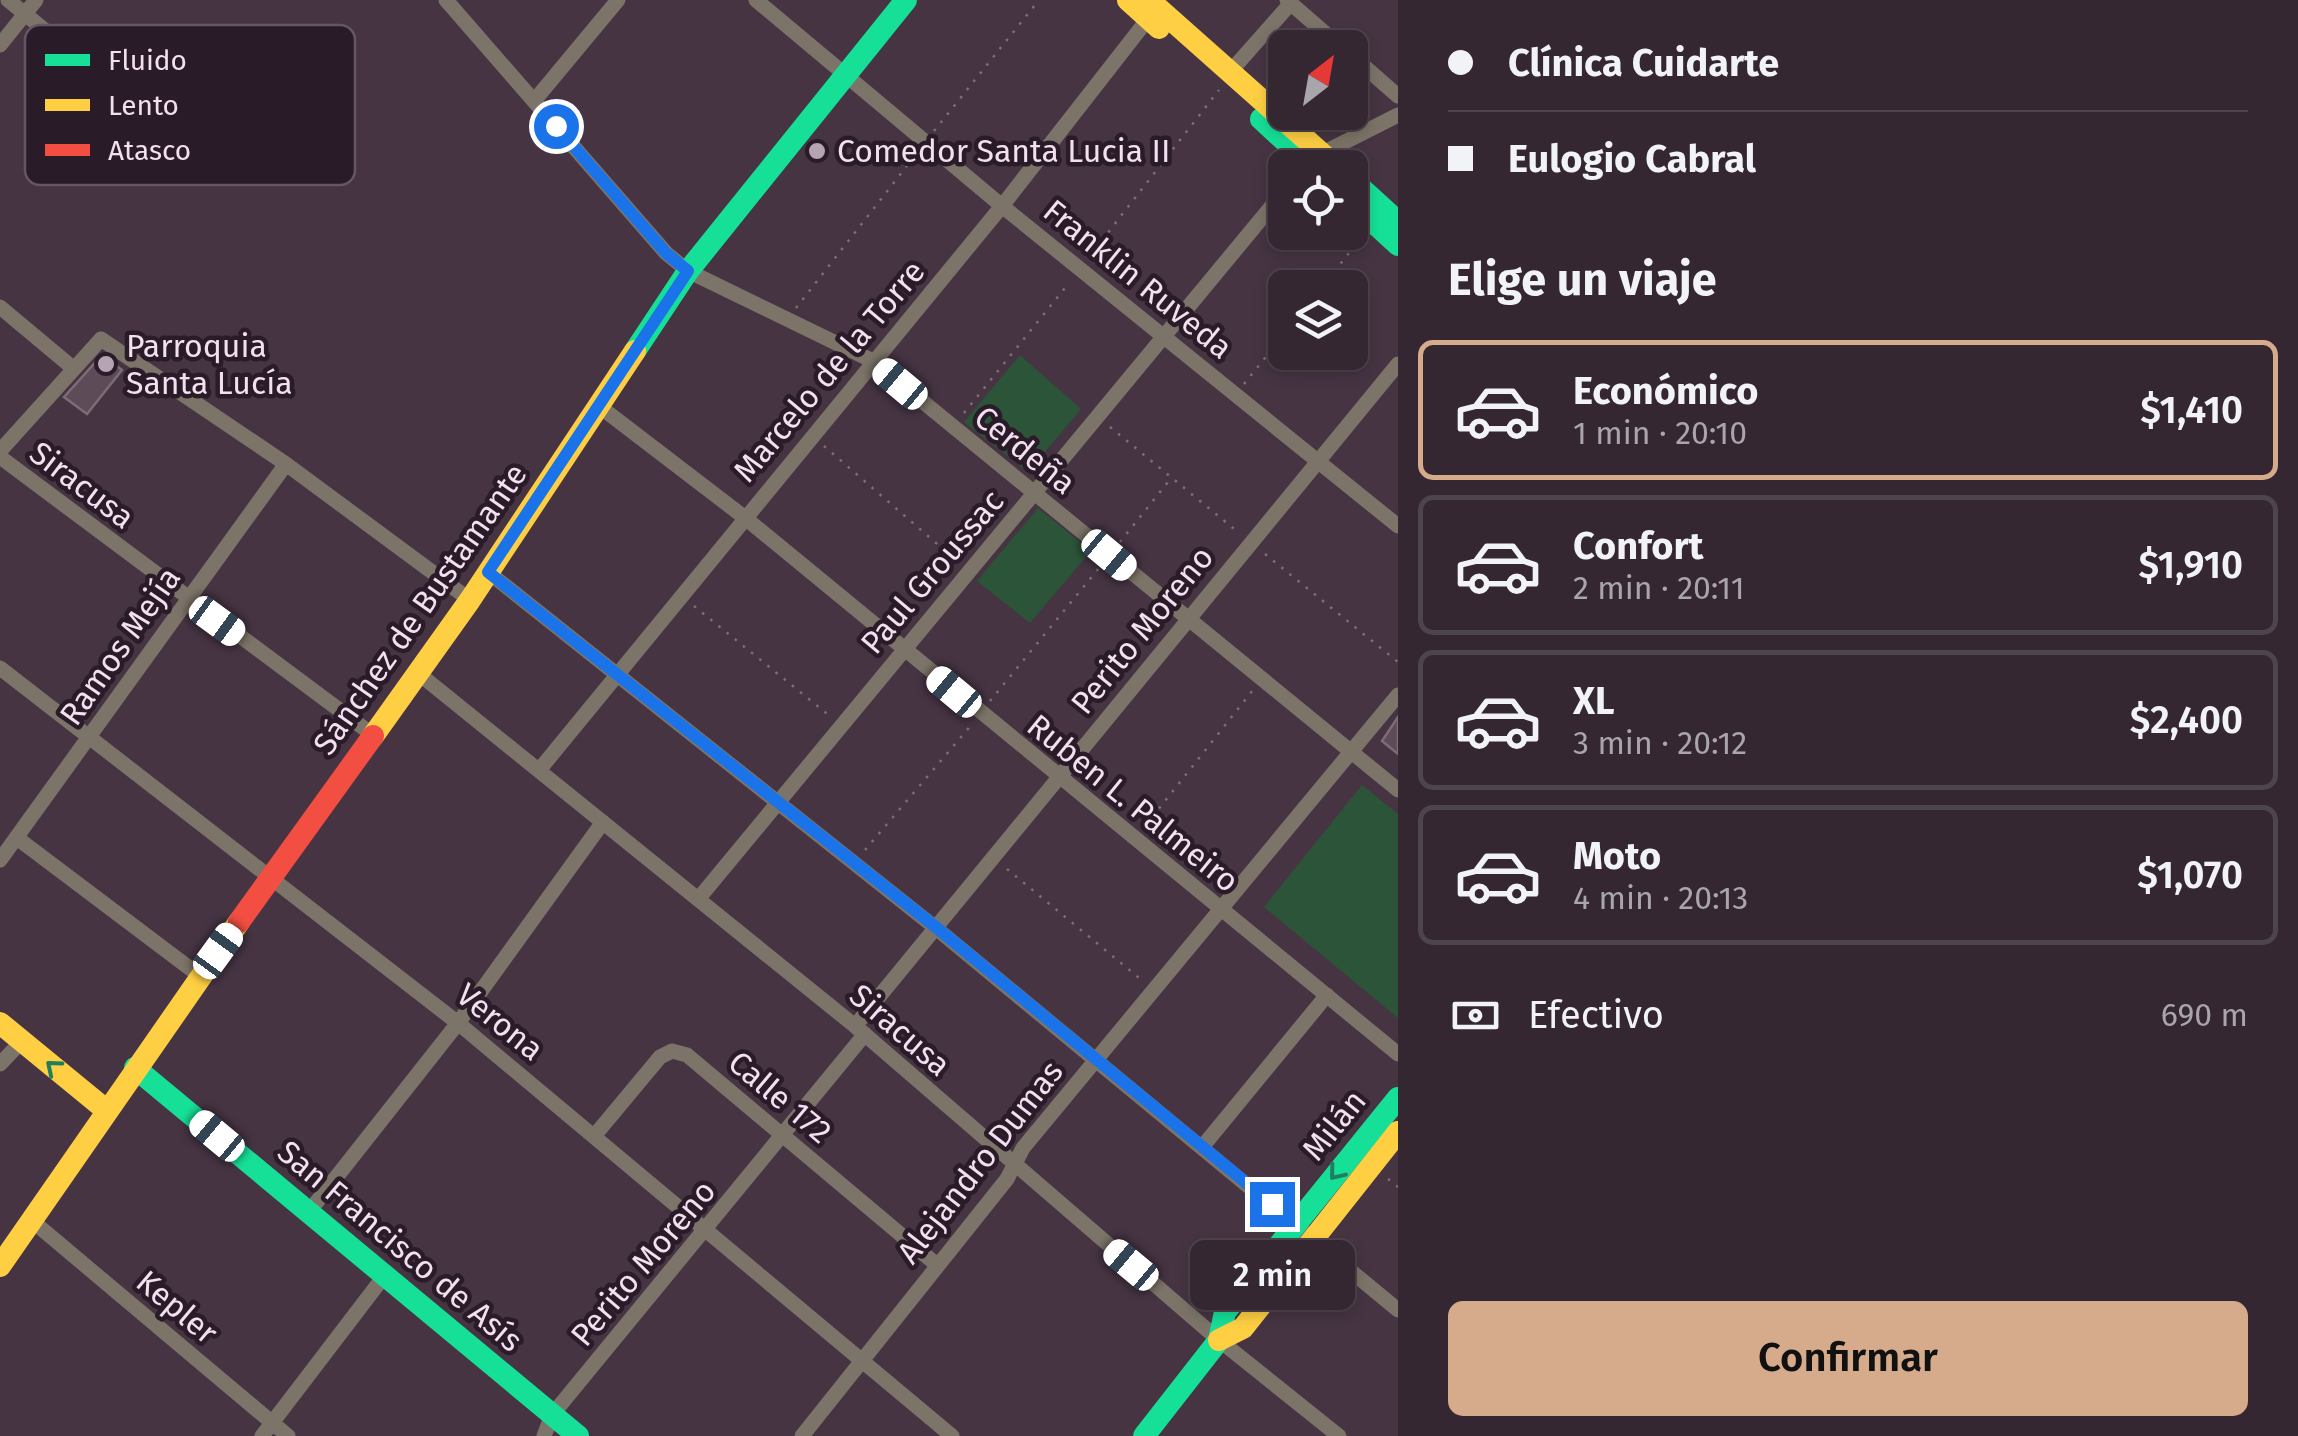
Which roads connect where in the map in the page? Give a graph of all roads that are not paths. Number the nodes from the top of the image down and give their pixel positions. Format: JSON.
{"nodes":[{"id":1,"x":8,"y":0,"type":"edge"},
{"id":2,"x":36,"y":0,"type":"edge"},
{"id":3,"x":446,"y":0,"type":"edge"},
{"id":4,"x":618,"y":0,"type":"edge"},
{"id":5,"x":756,"y":0,"type":"edge"},
{"id":6,"x":906,"y":0,"type":"edge"},
{"id":7,"x":1128,"y":0,"type":"edge"},
{"id":8,"x":1289,"y":2,"type":"edge"},
{"id":9,"x":1152,"y":6,"type":"edge"},
{"id":10,"x":25,"y":14,"type":"junction"},
{"id":11,"x":38,"y":25,"type":"edge"},
{"id":12,"x":1321,"y":30,"type":"edge"},
{"id":13,"x":0,"y":44,"type":"edge"},
{"id":14,"x":1368,"y":70,"type":"edge"},
{"id":15,"x":1230,"y":72,"type":"junction"},
{"id":16,"x":845,"y":76,"type":"junction"},
{"id":17,"x":1398,"y":96,"type":"edge"},
{"id":18,"x":534,"y":101,"type":"junction"},
{"id":19,"x":1398,"y":114,"type":"edge"},
{"id":20,"x":1303,"y":150,"type":"edge"},
{"id":21,"x":1305,"y":150,"type":"edge"},
{"id":22,"x":1338,"y":150,"type":"edge"},
{"id":23,"x":1368,"y":194,"type":"edge"},
{"id":24,"x":1002,"y":206,"type":"junction"},
{"id":25,"x":1268,"y":211,"type":"edge"},
{"id":26,"x":1368,"y":217,"type":"edge"},
{"id":27,"x":1398,"y":222,"type":"edge"},
{"id":28,"x":1398,"y":245,"type":"edge"},
{"id":29,"x":688,"y":271,"type":"junction"},
{"id":30,"x":0,"y":307,"type":"edge"},
{"id":31,"x":1165,"y":335,"type":"junction"},
{"id":32,"x":873,"y":361,"type":"junction"},
{"id":33,"x":1398,"y":364,"type":"edge"},
{"id":34,"x":74,"y":368,"type":"junction"},
{"id":35,"x":599,"y":406,"type":"junction"},
{"id":36,"x":0,"y":454,"type":"edge"},
{"id":37,"x":1317,"y":460,"type":"junction"},
{"id":38,"x":286,"y":464,"type":"junction"},
{"id":39,"x":1035,"y":493,"type":"junction"},
{"id":40,"x":744,"y":517,"type":"junction"},
{"id":41,"x":1398,"y":526,"type":"edge"},
{"id":42,"x":488,"y":572,"type":"junction"},
{"id":43,"x":186,"y":598,"type":"junction"},
{"id":44,"x":470,"y":600,"type":"junction"},
{"id":45,"x":1186,"y":620,"type":"junction"},
{"id":46,"x":902,"y":649,"type":"junction"},
{"id":47,"x":0,"y":668,"type":"edge"},
{"id":48,"x":418,"y":673,"type":"junction"},
{"id":49,"x":617,"y":674,"type":"junction"},
{"id":50,"x":1398,"y":695,"type":"edge"},
{"id":51,"x":373,"y":734,"type":"junction"},
{"id":52,"x":90,"y":737,"type":"junction"},
{"id":53,"x":1349,"y":752,"type":"junction"},
{"id":54,"x":540,"y":769,"type":"junction"},
{"id":55,"x":1058,"y":778,"type":"junction"},
{"id":56,"x":1398,"y":790,"type":"edge"},
{"id":57,"x":776,"y":802,"type":"junction"},
{"id":58,"x":603,"y":822,"type":"junction"},
{"id":59,"x":17,"y":838,"type":"junction"},
{"id":60,"x":0,"y":860,"type":"edge"},
{"id":61,"x":273,"y":877,"type":"junction"},
{"id":62,"x":698,"y":898,"type":"junction"},
{"id":63,"x":1219,"y":908,"type":"junction"},
{"id":64,"x":937,"y":928,"type":"junction"},
{"id":65,"x":200,"y":976,"type":"junction"},
{"id":66,"x":1327,"y":995,"type":"junction"},
{"id":67,"x":0,"y":1023,"type":"edge"},
{"id":68,"x":458,"y":1023,"type":"junction"},
{"id":69,"x":860,"y":1030,"type":"junction"},
{"id":70,"x":22,"y":1041,"type":"junction"},
{"id":71,"x":1398,"y":1054,"type":"edge"},
{"id":72,"x":1096,"y":1058,"type":"junction"},
{"id":73,"x":0,"y":1064,"type":"edge"},
{"id":74,"x":135,"y":1068,"type":"junction"},
{"id":75,"x":1398,"y":1098,"type":"edge"},
{"id":76,"x":106,"y":1110,"type":"junction"},
{"id":77,"x":1398,"y":1132,"type":"edge"},
{"id":78,"x":596,"y":1134,"type":"junction"},
{"id":79,"x":783,"y":1135,"type":"junction"},
{"id":80,"x":1203,"y":1146,"type":"junction"},
{"id":81,"x":1014,"y":1166,"type":"junction"},
{"id":82,"x":308,"y":1213,"type":"junction"},
{"id":83,"x":30,"y":1219,"type":"junction"},
{"id":84,"x":707,"y":1228,"type":"junction"},
{"id":85,"x":1304,"y":1231,"type":"junction"},
{"id":86,"x":2,"y":1259,"type":"edge"},
{"id":87,"x":937,"y":1265,"type":"junction"},
{"id":88,"x":385,"y":1275,"type":"junction"},
{"id":89,"x":1398,"y":1310,"type":"edge"},
{"id":90,"x":1218,"y":1340,"type":"junction"},
{"id":91,"x":860,"y":1360,"type":"junction"},
{"id":92,"x":548,"y":1425,"type":"edge"},
{"id":93,"x":268,"y":1430,"type":"edge"},
{"id":94,"x":288,"y":1436,"type":"edge"},
{"id":95,"x":578,"y":1436,"type":"edge"},
{"id":96,"x":802,"y":1436,"type":"edge"},
{"id":97,"x":952,"y":1436,"type":"edge"},
{"id":98,"x":1144,"y":1436,"type":"edge"},
{"id":99,"x":1339,"y":1436,"type":"edge"}],
"edges":[{"from":1,"to":10,"type":"street"},
{"from":2,"to":10,"type":"street"},
{"from":3,"to":18,"type":"street","name":"Cerdeña"},
{"from":4,"to":18,"type":"street"},
{"from":5,"to":16,"type":"street","name":"Franklin Ruveda"},
{"from":6,"to":16,"type":"street","name":"Sánchez de Bustamante"},
{"from":7,"to":9,"type":"street"},
{"from":8,"to":12,"type":"street"},
{"from":8,"to":15,"type":"street"},
{"from":9,"to":15,"type":"street"},
{"from":9,"to":20,"type":"street"},
{"from":9,"to":24,"type":"street","name":"Marcelo de la Torre"},
{"from":10,"to":11,"type":"street"},
{"from":10,"to":13,"type":"street"},
{"from":14,"to":17,"type":"street"},
{"from":15,"to":21,"type":"street"},
{"from":16,"to":24,"type":"street","name":"Franklin Ruveda"},
{"from":16,"to":29,"type":"street","name":"Sánchez de Bustamante"},
{"from":18,"to":29,"type":"street","name":"Cerdeña"},
{"from":19,"to":22,"type":"street"},
{"from":23,"to":27,"type":"street"},
{"from":24,"to":31,"type":"street","name":"Franklin Ruveda"},
{"from":24,"to":32,"type":"street","name":"Marcelo de la Torre"},
{"from":25,"to":31,"type":"street","name":"Paul Groussac"},
{"from":26,"to":28,"type":"street"},
{"from":29,"to":32,"type":"street","name":"Cerdeña"},
{"from":29,"to":35,"type":"street","name":"Sánchez de Bustamante"},
{"from":30,"to":34,"type":"street"},
{"from":31,"to":37,"type":"street","name":"Franklin Ruveda"},
{"from":31,"to":39,"type":"street","name":"Paul Groussac"},
{"from":32,"to":39,"type":"street","name":"Cerdeña"},
{"from":32,"to":40,"type":"street","name":"Marcelo de la Torre"},
{"from":33,"to":37,"type":"street","name":"Perito Moreno"},
{"from":34,"to":36,"type":"street"},
{"from":34,"to":38,"type":"street"},
{"from":35,"to":40,"type":"street","name":"Ruben L. Palmeiro"},
{"from":35,"to":42,"type":"street","name":"Sánchez de Bustamante"},
{"from":36,"to":43,"type":"street","name":"Siracusa"},
{"from":37,"to":41,"type":"street","name":"Franklin Ruveda"},
{"from":37,"to":45,"type":"street","name":"Perito Moreno"},
{"from":38,"to":43,"type":"street","name":"Ramos Mejía"},
{"from":38,"to":44,"type":"street"},
{"from":39,"to":45,"type":"street","name":"Cerdeña"},
{"from":39,"to":46,"type":"street","name":"Paul Groussac"},
{"from":40,"to":46,"type":"street","name":"Ruben L. Palmeiro"},
{"from":40,"to":49,"type":"street","name":"Marcelo de la Torre"},
{"from":42,"to":44,"type":"street","name":"Sánchez de Bustamante"},
{"from":42,"to":49,"type":"street"},
{"from":43,"to":51,"type":"street","name":"Siracusa"},
{"from":43,"to":52,"type":"street","name":"Ramos Mejía"},
{"from":44,"to":48,"type":"street","name":"Sánchez de Bustamante"},
{"from":45,"to":53,"type":"street","name":"Cerdeña"},
{"from":45,"to":55,"type":"street","name":"Perito Moreno"},
{"from":46,"to":55,"type":"street","name":"Ruben L. Palmeiro"},
{"from":46,"to":57,"type":"street","name":"Paul Groussac"},
{"from":47,"to":52,"type":"street","name":"Verona"},
{"from":48,"to":51,"type":"street","name":"Sánchez de Bustamante"},
{"from":48,"to":54,"type":"street","name":"Siracusa"},
{"from":49,"to":54,"type":"street","name":"Marcelo de la Torre"},
{"from":49,"to":57,"type":"street"},
{"from":50,"to":53,"type":"street","name":"Alejandro Dumas"},
{"from":51,"to":61,"type":"street","name":"Sánchez de Bustamante"},
{"from":52,"to":59,"type":"street","name":"Ramos Mejía"},
{"from":52,"to":61,"type":"street","name":"Verona"},
{"from":53,"to":56,"type":"street","name":"Cerdeña"},
{"from":53,"to":63,"type":"street","name":"Alejandro Dumas"},
{"from":54,"to":58,"type":"street","name":"Siracusa"},
{"from":55,"to":63,"type":"street","name":"Ruben L. Palmeiro"},
{"from":55,"to":64,"type":"street","name":"Perito Moreno"},
{"from":57,"to":62,"type":"street","name":"Paul Groussac"},
{"from":57,"to":64,"type":"street"},
{"from":58,"to":62,"type":"street","name":"Siracusa"},
{"from":58,"to":68,"type":"street"},
{"from":59,"to":60,"type":"street","name":"Ramos Mejía"},
{"from":59,"to":65,"type":"street"},
{"from":61,"to":65,"type":"street","name":"Sánchez de Bustamante"},
{"from":61,"to":68,"type":"street","name":"Verona"},
{"from":62,"to":69,"type":"street","name":"Siracusa"},
{"from":63,"to":66,"type":"street","name":"Ruben L. Palmeiro"},
{"from":63,"to":72,"type":"street","name":"Alejandro Dumas"},
{"from":64,"to":69,"type":"street","name":"Perito Moreno"},
{"from":64,"to":72,"type":"street"},
{"from":65,"to":74,"type":"street","name":"Sánchez de Bustamante"},
{"from":66,"to":71,"type":"street","name":"Ruben L. Palmeiro"},
{"from":66,"to":80,"type":"street"},
{"from":67,"to":70,"type":"street"},
{"from":68,"to":78,"type":"street","name":"Verona"},
{"from":68,"to":82,"type":"street"},
{"from":69,"to":79,"type":"street","name":"Perito Moreno"},
{"from":69,"to":81,"type":"street","name":"Siracusa"},
{"from":70,"to":73,"type":"street"},
{"from":76,"to":70,"type":"street","one_way":true},
{"from":72,"to":80,"type":"street"},
{"from":72,"to":81,"type":"street","name":"Alejandro Dumas"},
{"from":74,"to":76,"type":"street","name":"Sánchez de Bustamante"},
{"from":74,"to":82,"type":"street","name":"San Francisco de Asís"},
{"from":75,"to":85,"type":"street","name":"Milán","one_way":true},
{"from":76,"to":83,"type":"street","name":"Sánchez de Bustamante"},
{"from":77,"to":85,"type":"street","name":"Milán"},
{"from":78,"to":79,"type":"street","name":"Calle 172"},
{"from":78,"to":84,"type":"street","name":"Verona"},
{"from":79,"to":84,"type":"street","name":"Perito Moreno"},
{"from":79,"to":87,"type":"street","name":"Calle 172"},
{"from":80,"to":85,"type":"street"},
{"from":81,"to":87,"type":"street","name":"Alejandro Dumas"},
{"from":81,"to":90,"type":"street","name":"Siracusa"},
{"from":82,"to":88,"type":"street","name":"San Francisco de Asís"},
{"from":83,"to":86,"type":"street","name":"Sánchez de Bustamante"},
{"from":83,"to":93,"type":"street","name":"Kepler"},
{"from":84,"to":91,"type":"street","name":"Verona"},
{"from":84,"to":92,"type":"street","name":"Perito Moreno"},
{"from":85,"to":89,"type":"street"},
{"from":85,"to":90,"type":"street","name":"Milán"},
{"from":87,"to":91,"type":"street","name":"Alejandro Dumas"},
{"from":88,"to":92,"type":"street","name":"San Francisco de Asís"},
{"from":88,"to":93,"type":"street"},
{"from":90,"to":98,"type":"street","name":"Milán"},
{"from":90,"to":99,"type":"street","name":"Siracusa"},
{"from":91,"to":96,"type":"street","name":"Alejandro Dumas"},
{"from":91,"to":97,"type":"street","name":"Verona"},
{"from":92,"to":95,"type":"street","name":"San Francisco de Asís"},
{"from":93,"to":94,"type":"street","name":"Kepler"}]}
